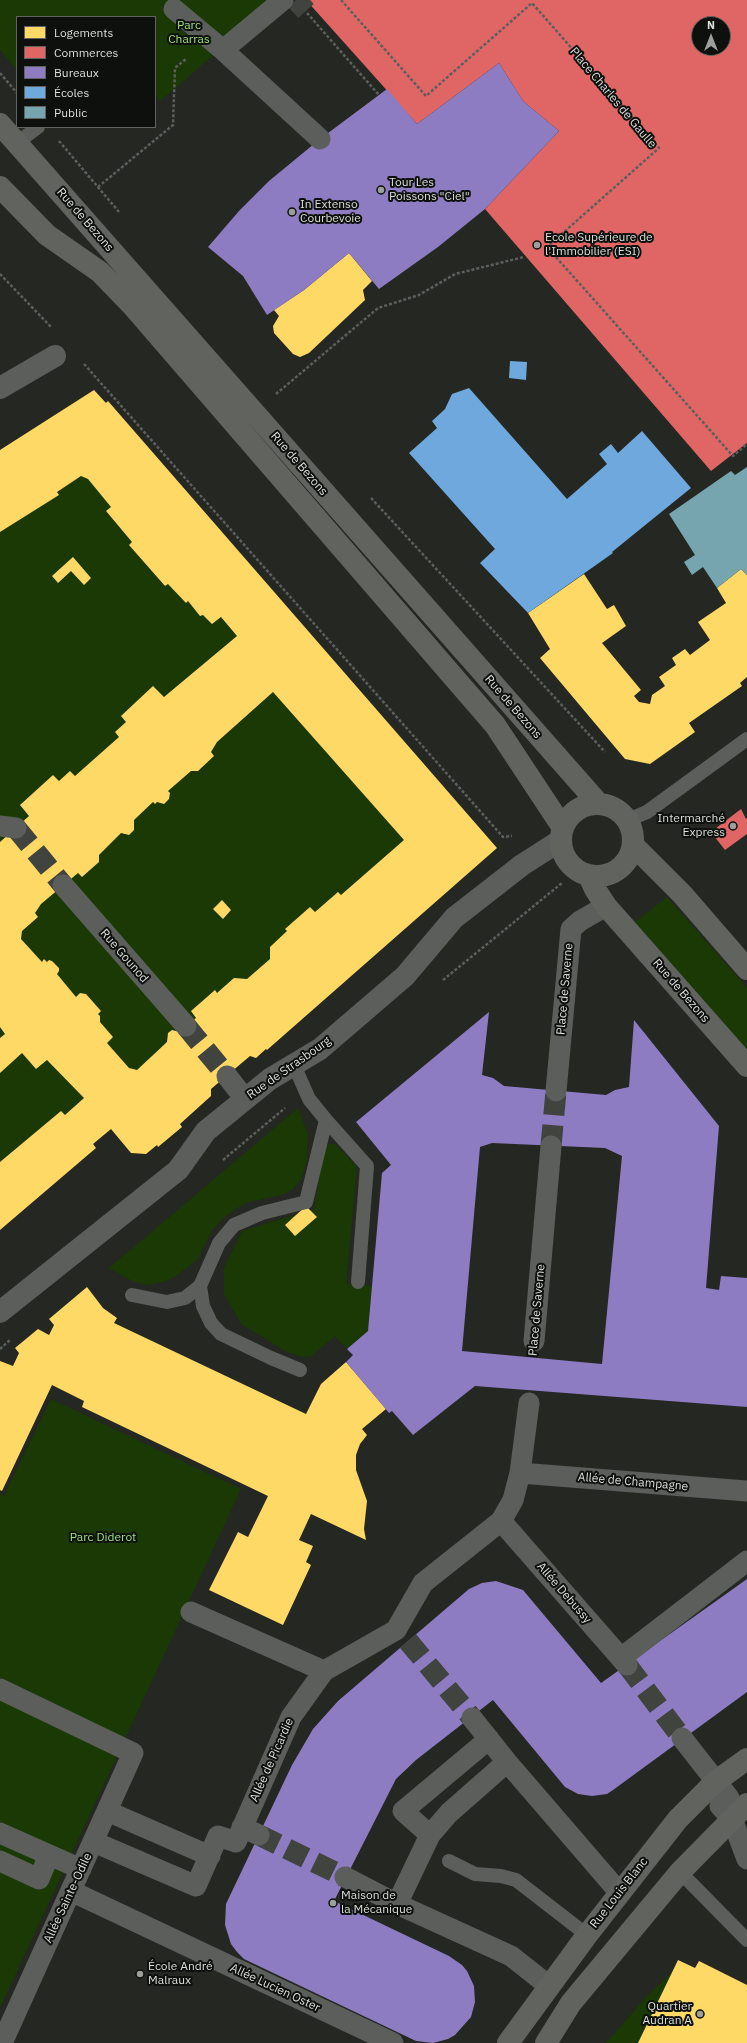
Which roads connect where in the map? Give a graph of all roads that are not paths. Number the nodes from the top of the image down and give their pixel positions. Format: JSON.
{"nodes":[{"id":1,"x":283,"y":0,"type":"edge"},
{"id":2,"x":174,"y":9,"type":"dead end"},
{"id":3,"x":223,"y":50,"type":"junction"},
{"id":4,"x":0,"y":124,"type":"edge"},
{"id":5,"x":37,"y":128,"type":"edge"},
{"id":6,"x":320,"y":139,"type":"dead end"},
{"id":7,"x":17,"y":143,"type":"junction"},
{"id":8,"x":0,"y":187,"type":"edge"},
{"id":9,"x":55,"y":356,"type":"dead end"},
{"id":10,"x":0,"y":388,"type":"edge"},
{"id":11,"x":747,"y":739,"type":"edge"},
{"id":12,"x":598,"y":803,"type":"junction"},
{"id":13,"x":628,"y":820,"type":"junction"},
{"id":14,"x":562,"y":834,"type":"junction"},
{"id":15,"x":633,"y":845,"type":"junction"},
{"id":16,"x":589,"y":876,"type":"junction"},
{"id":17,"x":63,"y":885,"type":"tunnel mouth"},
{"id":18,"x":606,"y":906,"type":"junction"},
{"id":19,"x":747,"y":969,"type":"edge"},
{"id":20,"x":186,"y":1026,"type":"tunnel mouth"},
{"id":21,"x":294,"y":1065,"type":"junction"},
{"id":22,"x":747,"y":1066,"type":"edge"},
{"id":23,"x":227,"y":1076,"type":"tunnel mouth"},
{"id":24,"x":556,"y":1091,"type":"tunnel mouth"},
{"id":25,"x":245,"y":1099,"type":"junction"},
{"id":26,"x":326,"y":1120,"type":"junction"},
{"id":27,"x":551,"y":1146,"type":"tunnel mouth"},
{"id":28,"x":358,"y":1282,"type":"dead end"},
{"id":29,"x":200,"y":1286,"type":"junction"},
{"id":30,"x":132,"y":1295,"type":"dead end"},
{"id":31,"x":0,"y":1312,"type":"edge"},
{"id":32,"x":534,"y":1341,"type":"dead end"},
{"id":33,"x":300,"y":1370,"type":"dead end"},
{"id":34,"x":529,"y":1403,"type":"dead end"},
{"id":35,"x":520,"y":1473,"type":"junction"},
{"id":36,"x":747,"y":1491,"type":"edge"},
{"id":37,"x":501,"y":1521,"type":"junction"},
{"id":38,"x":747,"y":1561,"type":"edge"},
{"id":39,"x":191,"y":1612,"type":"dead end"},
{"id":40,"x":324,"y":1671,"type":"junction"},
{"id":41,"x":0,"y":1689,"type":"edge"},
{"id":42,"x":472,"y":1718,"type":"tunnel mouth"},
{"id":43,"x":682,"y":1738,"type":"tunnel mouth"},
{"id":44,"x":489,"y":1739,"type":"junction"},
{"id":45,"x":747,"y":1759,"type":"edge"},
{"id":46,"x":507,"y":1762,"type":"junction"},
{"id":47,"x":715,"y":1782,"type":"junction"},
{"id":48,"x":107,"y":1811,"type":"junction"},
{"id":49,"x":740,"y":1812,"type":"edge"},
{"id":50,"x":0,"y":1833,"type":"edge"},
{"id":51,"x":430,"y":1835,"type":"junction"},
{"id":52,"x":94,"y":1842,"type":"junction"},
{"id":53,"x":49,"y":1855,"type":"junction"},
{"id":54,"x":210,"y":1856,"type":"junction"},
{"id":55,"x":747,"y":1859,"type":"edge"},
{"id":56,"x":0,"y":1861,"type":"edge"},
{"id":57,"x":449,"y":1861,"type":"dead end"},
{"id":58,"x":81,"y":1869,"type":"junction"},
{"id":59,"x":680,"y":1872,"type":"junction"},
{"id":60,"x":345,"y":1877,"type":"tunnel mouth"},
{"id":61,"x":71,"y":1891,"type":"junction"},
{"id":62,"x":619,"y":1892,"type":"junction"},
{"id":63,"x":397,"y":1904,"type":"junction"},
{"id":64,"x":587,"y":1935,"type":"junction"},
{"id":65,"x":747,"y":1940,"type":"edge"},
{"id":66,"x":549,"y":1986,"type":"junction"},
{"id":67,"x":2,"y":2043,"type":"edge"},
{"id":68,"x":393,"y":2043,"type":"edge"},
{"id":69,"x":508,"y":2043,"type":"edge"},
{"id":70,"x":546,"y":2043,"type":"edge"}],
"edges":[{"from":1,"to":3,"type":"street"},
{"from":2,"to":3,"type":"street"},
{"from":3,"to":6,"type":"street"},
{"from":4,"to":7,"type":"main road","name":"Rue de Bezons"},
{"from":5,"to":7,"type":"lane"},
{"from":7,"to":12,"type":"main road","name":"Rue de Bezons"},
{"from":8,"to":14,"type":"main road","name":"Rue de Bezons"},
{"from":9,"to":10,"type":"street"},
{"from":11,"to":13,"type":"lane"},
{"from":12,"to":13,"type":"main road"},
{"from":12,"to":14,"type":"main road"},
{"from":13,"to":15,"type":"main road"},
{"from":14,"to":16,"type":"main road"},
{"from":14,"to":21,"type":"street","name":"Rue de Strasbourg"},
{"from":15,"to":16,"type":"main road"},
{"from":15,"to":19,"type":"main road"},
{"from":16,"to":18,"type":"main road","name":"Rue de Bezons"},
{"from":17,"to":20,"type":"street","name":"Rue Gounod"},
{"from":18,"to":22,"type":"main road","name":"Rue de Bezons"},
{"from":18,"to":24,"type":"street","name":"Place de Saverne"},
{"from":21,"to":25,"type":"street","name":"Rue de Strasbourg"},
{"from":21,"to":26,"type":"lane"},
{"from":23,"to":25,"type":"street"},
{"from":25,"to":31,"type":"street","name":"Rue de Strasbourg"},
{"from":26,"to":28,"type":"lane"},
{"from":26,"to":29,"type":"lane"},
{"from":27,"to":32,"type":"street","name":"Place de Saverne"},
{"from":29,"to":30,"type":"lane"},
{"from":29,"to":33,"type":"lane"},
{"from":34,"to":35,"type":"street"},
{"from":35,"to":36,"type":"street","name":"Allée de Champagne"},
{"from":35,"to":37,"type":"street","name":"Allée de Picardie"},
{"from":37,"to":38,"type":"street","name":"Allée Debussy"},
{"from":37,"to":40,"type":"street","name":"Allée de Picardie"},
{"from":39,"to":40,"type":"street"},
{"from":40,"to":54,"type":"street","name":"Allée de Picardie"},
{"from":41,"to":48,"type":"street","name":"Allée Sainte-Odile"},
{"from":42,"to":44,"type":"street"},
{"from":43,"to":47,"type":"street"},
{"from":44,"to":46,"type":"street"},
{"from":44,"to":51,"type":"street"},
{"from":45,"to":47,"type":"main road","name":"Rue Louis Blanc"},
{"from":46,"to":51,"type":"street"},
{"from":46,"to":62,"type":"street"},
{"from":47,"to":49,"type":"street"},
{"from":47,"to":62,"type":"main road","name":"Rue Louis Blanc"},
{"from":48,"to":52,"type":"street","name":"Allée Sainte-Odile"},
{"from":48,"to":54,"type":"street"},
{"from":49,"to":55,"type":"street"},
{"from":49,"to":59,"type":"main road"},
{"from":50,"to":53,"type":"street"},
{"from":51,"to":63,"type":"street"},
{"from":52,"to":54,"type":"street","name":"Allée de Picardie"},
{"from":52,"to":58,"type":"street","name":"Allée Sainte-Odile"},
{"from":53,"to":56,"type":"street"},
{"from":53,"to":58,"type":"street"},
{"from":57,"to":64,"type":"lane"},
{"from":58,"to":61,"type":"street","name":"Allée Sainte-Odile"},
{"from":59,"to":65,"type":"lane"},
{"from":59,"to":70,"type":"main road"},
{"from":60,"to":63,"type":"street"},
{"from":61,"to":67,"type":"street","name":"Allée Sainte-Odile"},
{"from":61,"to":68,"type":"street","name":"Allée Lucien Oster"},
{"from":62,"to":64,"type":"main road","name":"Rue Louis Blanc"},
{"from":63,"to":66,"type":"street"},
{"from":64,"to":66,"type":"main road","name":"Rue Louis Blanc"},
{"from":66,"to":69,"type":"main road","name":"Rue Louis Blanc"}]}
